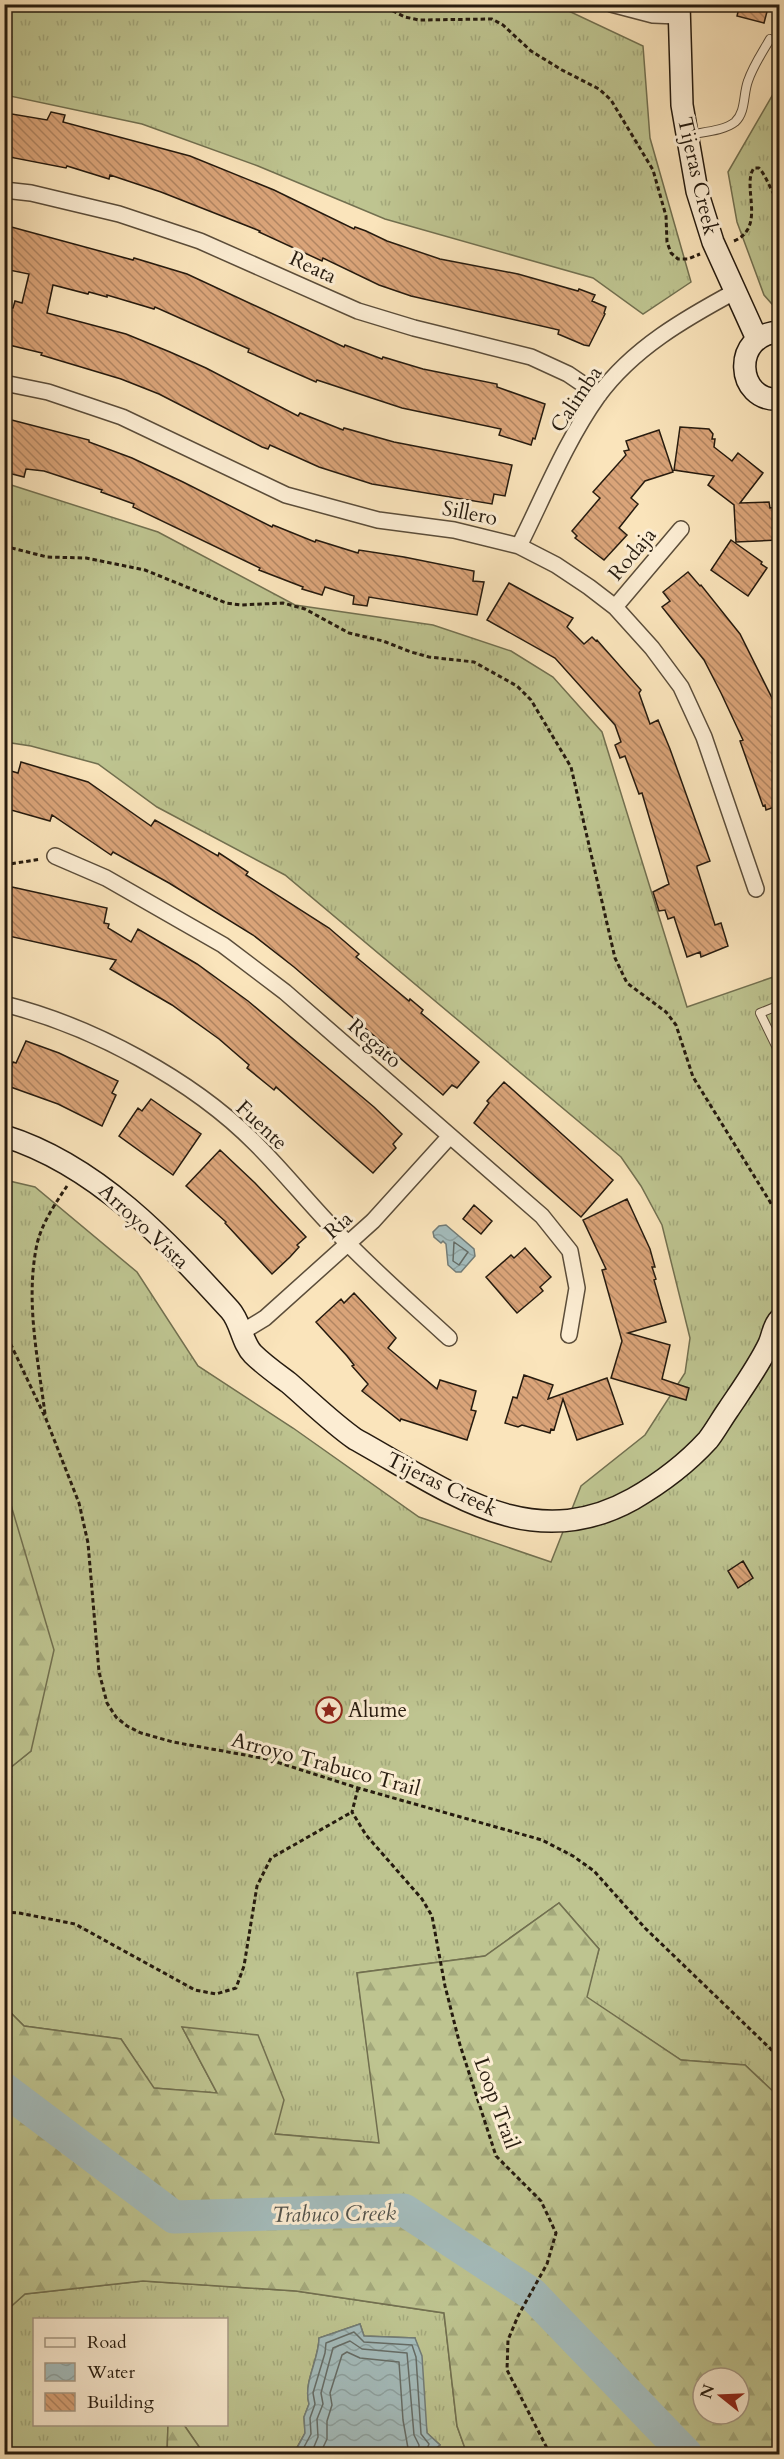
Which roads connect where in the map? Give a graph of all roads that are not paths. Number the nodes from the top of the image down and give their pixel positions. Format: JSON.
{"nodes":[{"id":1,"x":611,"y":4,"type":"edge"},
{"id":2,"x":678,"y":10,"type":"edge"},
{"id":3,"x":770,"y":39,"type":"dead end"},
{"id":4,"x":687,"y":135,"type":"junction"},
{"id":5,"x":4,"y":190,"type":"edge"},
{"id":6,"x":736,"y":291,"type":"junction"},
{"id":7,"x":780,"y":332,"type":"edge"},
{"id":8,"x":757,"y":339,"type":"junction"},
{"id":9,"x":4,"y":383,"type":"edge"},
{"id":10,"x":599,"y":395,"type":"junction"},
{"id":11,"x":778,"y":401,"type":"edge"},
{"id":12,"x":681,"y":528,"type":"dead end"},
{"id":13,"x":519,"y":546,"type":"junction"},
{"id":14,"x":615,"y":607,"type":"junction"},
{"id":15,"x":55,"y":856,"type":"road end"},
{"id":16,"x":756,"y":889,"type":"dead end"},
{"id":17,"x":4,"y":1004,"type":"edge"},
{"id":18,"x":780,"y":1005,"type":"edge"},
{"id":19,"x":780,"y":1054,"type":"edge"},
{"id":20,"x":4,"y":1136,"type":"edge"},
{"id":21,"x":450,"y":1136,"type":"junction"},
{"id":22,"x":349,"y":1244,"type":"junction"},
{"id":23,"x":780,"y":1319,"type":"edge"},
{"id":24,"x":242,"y":1332,"type":"junction"},
{"id":25,"x":569,"y":1335,"type":"dead end"},
{"id":26,"x":449,"y":1338,"type":"dead end"},
{"id":27,"x":774,"y":1342,"type":"edge"},
{"id":28,"x":251,"y":1352,"type":"joint"}],
"edges":[{"from":1,"to":2,"type":"street"},
{"from":2,"to":4,"type":"street","name":"Tijeras Creek"},
{"from":3,"to":4,"type":"lane"},
{"from":4,"to":6,"type":"street","name":"Tijeras Creek"},
{"from":5,"to":10,"type":"street","name":"Reata"},
{"from":6,"to":8,"type":"street","name":"Tijeras Creek"},
{"from":6,"to":10,"type":"street","name":"Calimba"},
{"from":7,"to":8,"type":"street"},
{"from":8,"to":11,"type":"street"},
{"from":9,"to":13,"type":"street","name":"Sillero"},
{"from":10,"to":13,"type":"street","name":"Calimba"},
{"from":12,"to":14,"type":"street","name":"Rodaja"},
{"from":13,"to":14,"type":"street","name":"Sillero"},
{"from":14,"to":16,"type":"street","name":"Sillero"},
{"from":15,"to":21,"type":"street","name":"Regato"},
{"from":17,"to":22,"type":"street","name":"Fuente"},
{"from":18,"to":19,"type":"lane"},
{"from":20,"to":24,"type":"street","name":"Arroyo Vista"},
{"from":21,"to":22,"type":"street","name":"Ria"},
{"from":21,"to":25,"type":"street","name":"Regato"},
{"from":22,"to":24,"type":"street","name":"Ria"},
{"from":22,"to":26,"type":"street","name":"Fuente"},
{"from":23,"to":27,"type":"street","name":"Tijeras Creek"},
{"from":24,"to":28,"type":"street","name":"Arroyo Vista"},
{"from":27,"to":28,"type":"street","name":"Tijeras Creek"}]}
